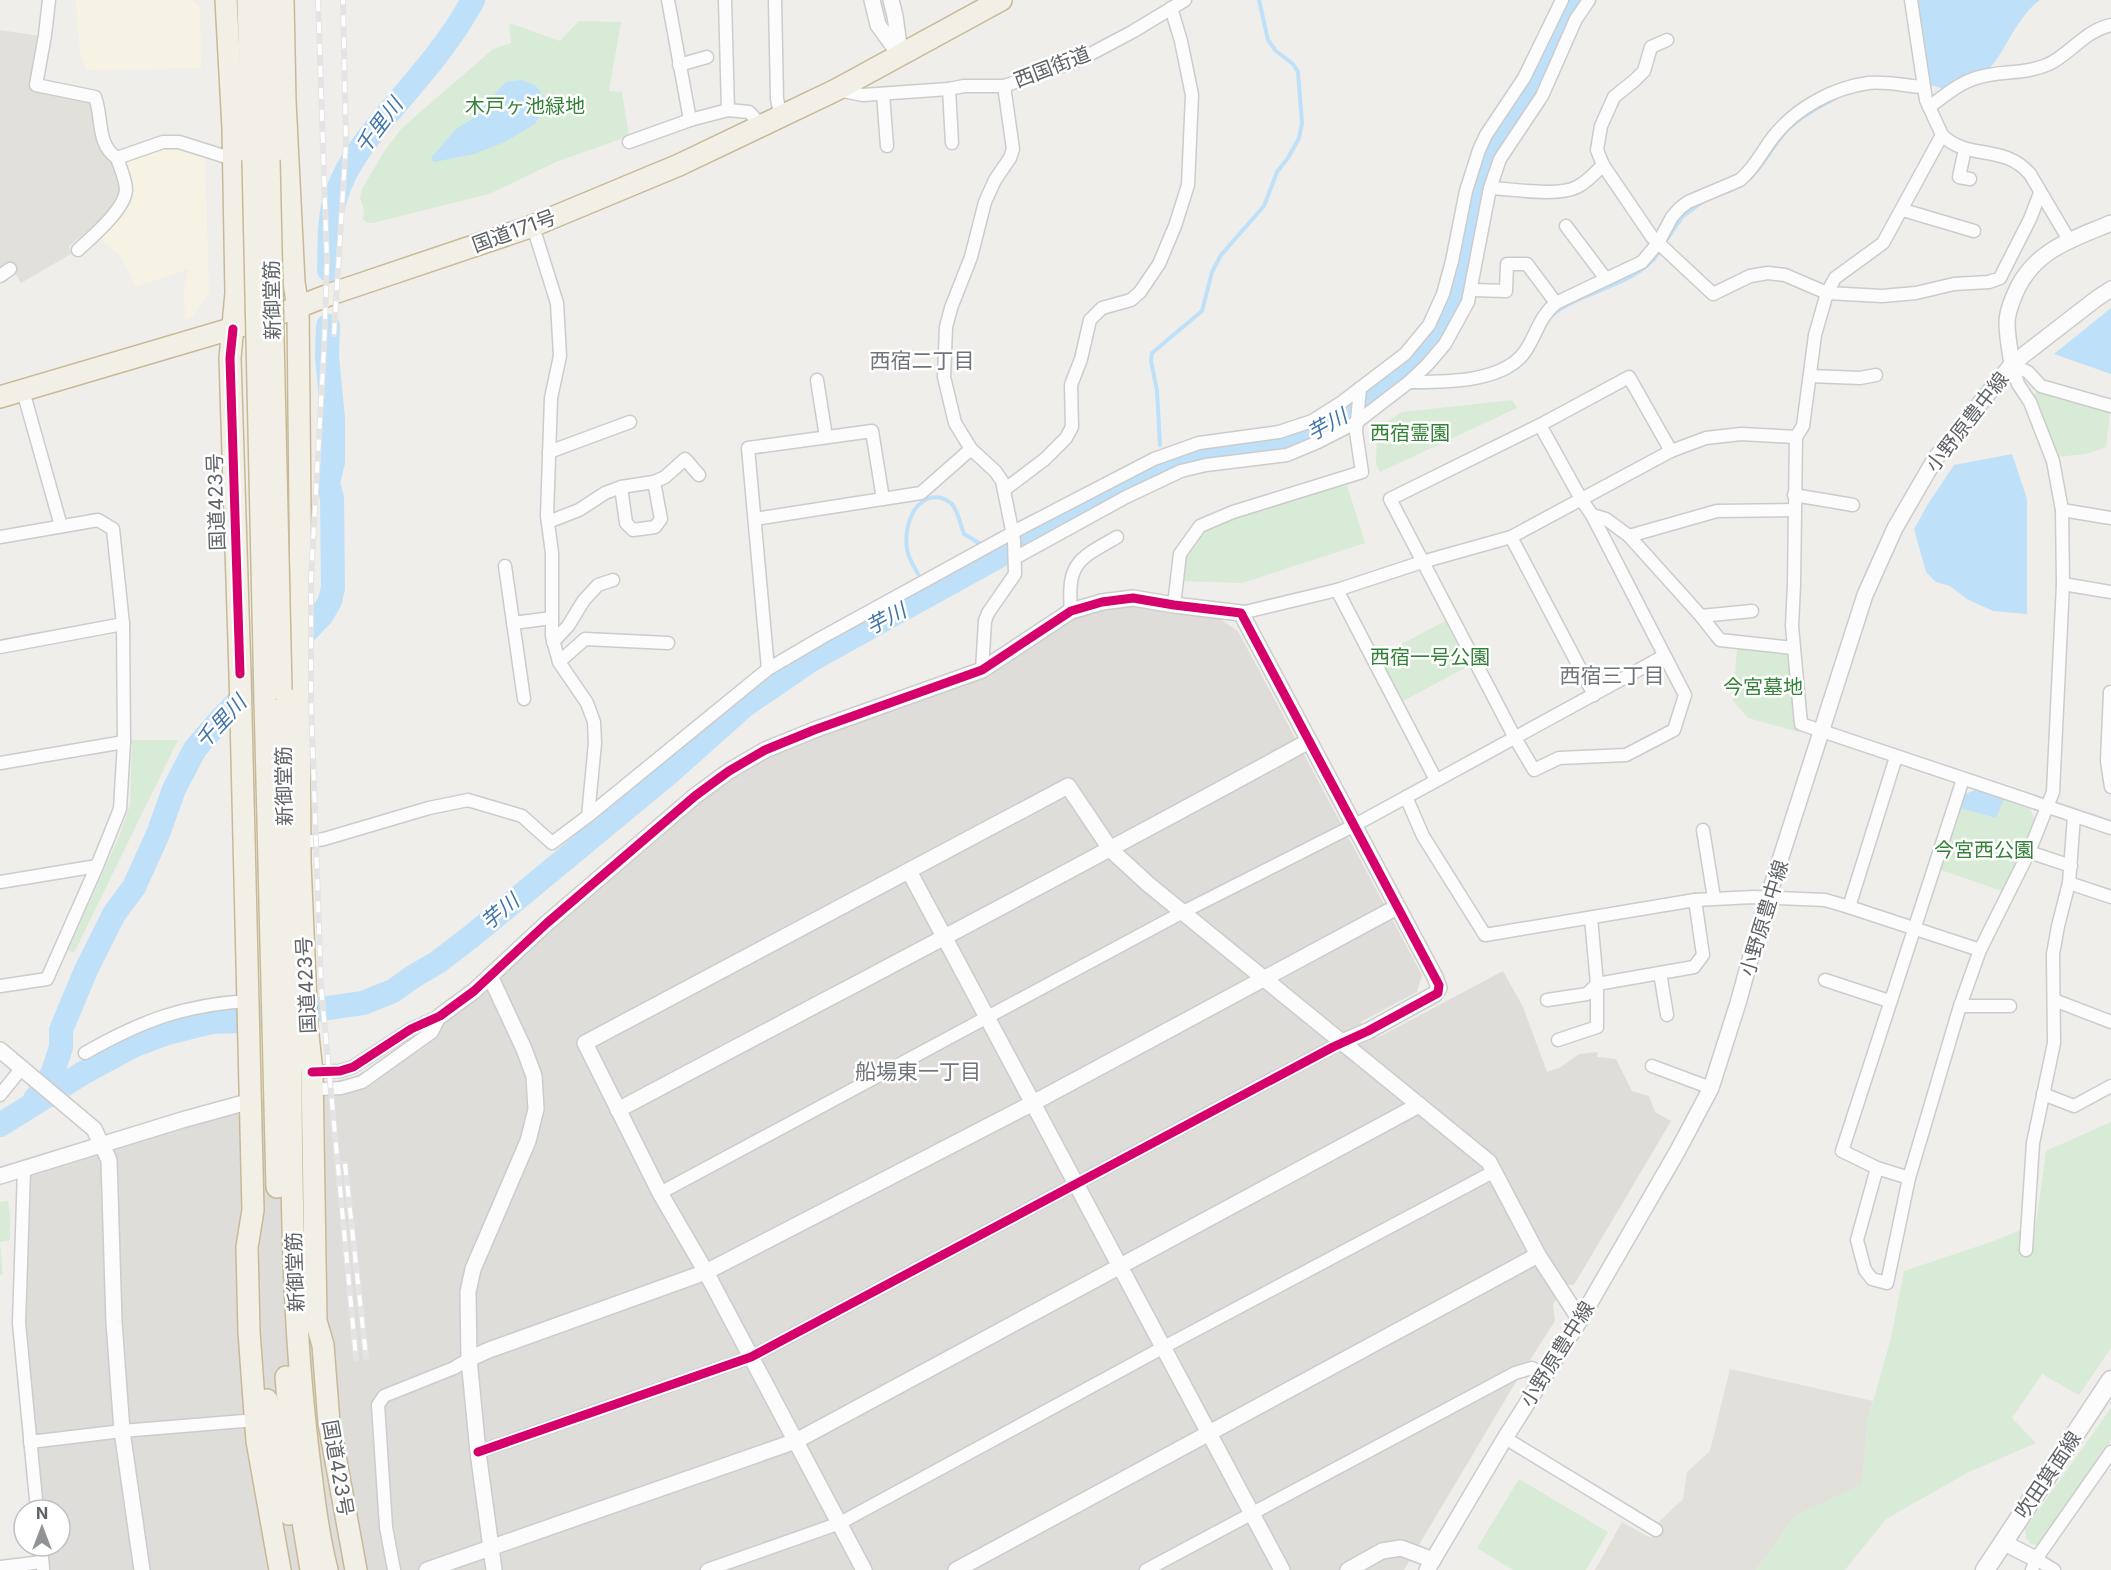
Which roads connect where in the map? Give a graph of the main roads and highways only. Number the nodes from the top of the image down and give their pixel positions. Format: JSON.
{"nodes":[{"id":1,"x":226,"y":0,"type":"edge"},
{"id":2,"x":249,"y":0,"type":"edge"},
{"id":3,"x":265,"y":0,"type":"edge"},
{"id":4,"x":283,"y":0,"type":"edge"},
{"id":5,"x":1001,"y":0,"type":"edge"},
{"id":6,"x":252,"y":160,"type":"junction"},
{"id":7,"x":298,"y":308,"type":"junction"},
{"id":8,"x":233,"y":329,"type":"junction"},
{"id":9,"x":0,"y":397,"type":"edge"},
{"id":10,"x":289,"y":1000,"type":"junction"},
{"id":11,"x":290,"y":1029,"type":"junction"},
{"id":12,"x":253,"y":1210,"type":"junction"},
{"id":13,"x":316,"y":1321,"type":"junction"},
{"id":14,"x":2111,"y":1380,"type":"edge"},
{"id":15,"x":280,"y":1570,"type":"edge"},
{"id":16,"x":302,"y":1570,"type":"edge"},
{"id":17,"x":311,"y":1570,"type":"edge"},
{"id":18,"x":327,"y":1570,"type":"edge"},
{"id":19,"x":332,"y":1570,"type":"edge"},
{"id":20,"x":356,"y":1570,"type":"edge"},
{"id":21,"x":1985,"y":1570,"type":"edge"}],
"edges":[{"from":1,"to":6,"type":"highway","name":"国道423号"},
{"from":2,"to":6,"type":"highway","name":"新御堂筋"},
{"from":3,"to":6,"type":"highway","name":"新御堂筋"},
{"from":4,"to":7,"type":"highway","name":"国道423号"},
{"from":5,"to":7,"type":"highway","name":"国道171号"},
{"from":6,"to":8,"type":"highway","name":"国道423号"},
{"from":6,"to":10,"type":"highway","name":"新御堂筋","bridge":true},
{"from":7,"to":8,"type":"highway","name":"国道171号"},
{"from":7,"to":10,"type":"highway","name":"国道423号"},
{"from":8,"to":9,"type":"highway","name":"国道171号"},
{"from":8,"to":12,"type":"highway","name":"国道423号"},
{"from":10,"to":11,"type":"highway","name":"新御堂筋"},
{"from":10,"to":11,"type":"highway","name":"国道423号"},
{"from":11,"to":13,"type":"highway","name":"国道423号"},
{"from":11,"to":17,"type":"highway","name":"新御堂筋"},
{"from":11,"to":18,"type":"highway","name":"新御堂筋"},
{"from":12,"to":15,"type":"highway","name":"国道423号"},
{"from":12,"to":16,"type":"highway"},
{"from":13,"to":19,"type":"highway"},
{"from":13,"to":20,"type":"highway","name":"国道423号"},
{"from":14,"to":21,"type":"main road","name":"吹田箕面線"}]}
